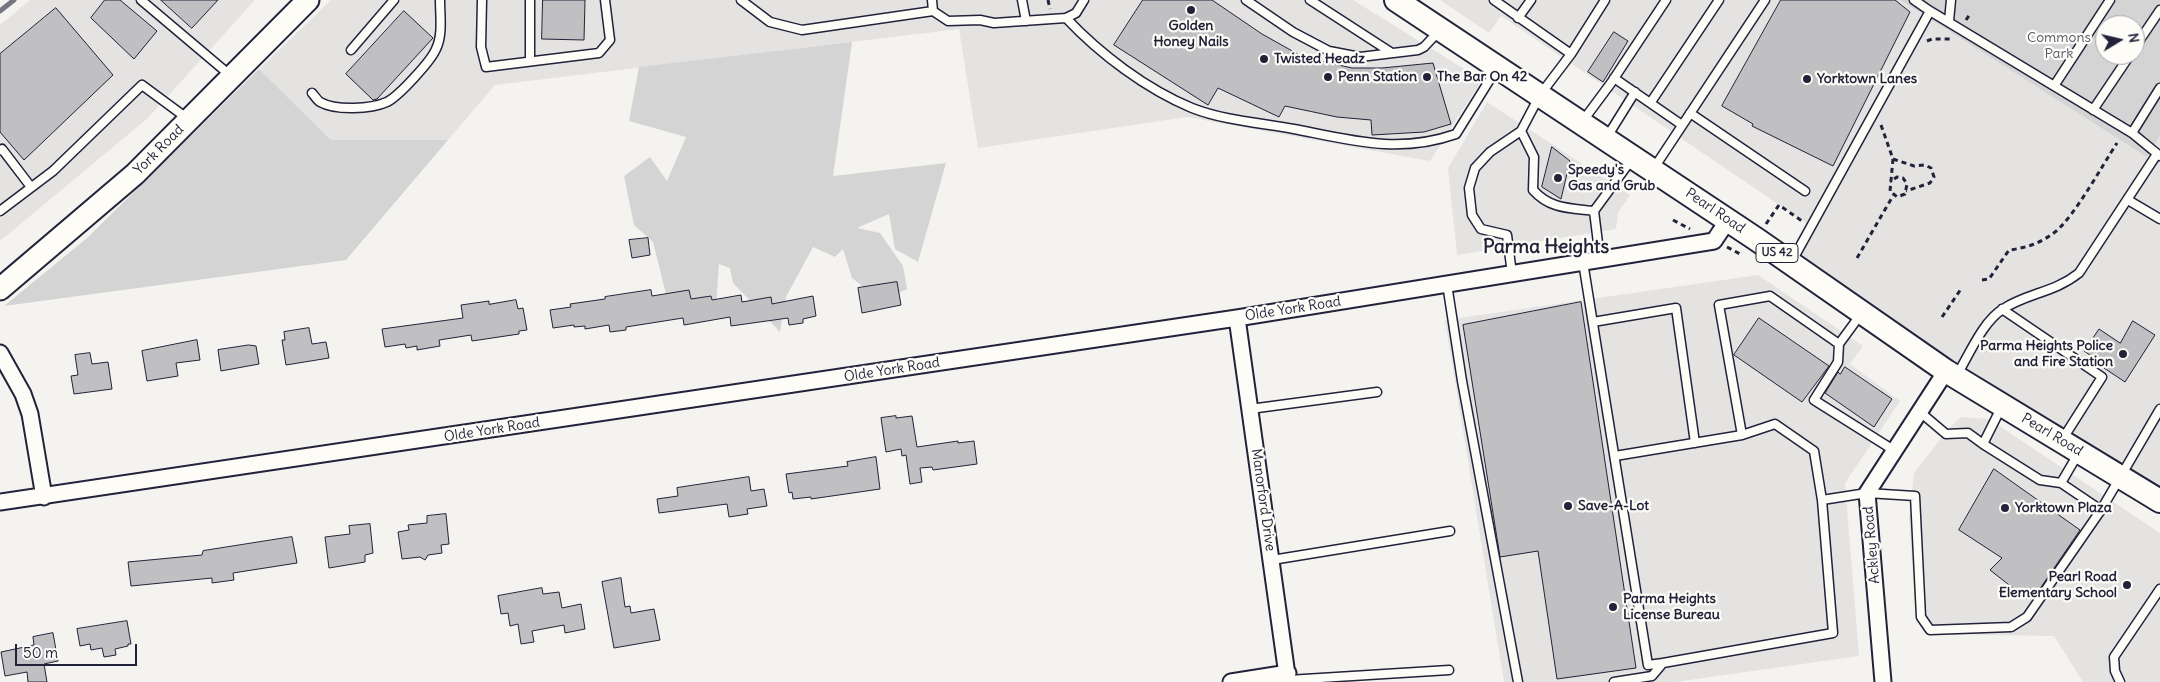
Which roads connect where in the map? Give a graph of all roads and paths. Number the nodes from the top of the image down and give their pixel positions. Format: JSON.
{"nodes":[{"id":1,"x":141,"y":0,"type":"edge"},
{"id":2,"x":394,"y":0,"type":"edge"},
{"id":3,"x":440,"y":0,"type":"edge"},
{"id":4,"x":482,"y":0,"type":"edge"},
{"id":5,"x":530,"y":0,"type":"edge"},
{"id":6,"x":605,"y":0,"type":"edge"},
{"id":7,"x":741,"y":0,"type":"edge"},
{"id":8,"x":932,"y":0,"type":"edge"},
{"id":9,"x":1022,"y":0,"type":"edge"},
{"id":10,"x":1084,"y":0,"type":"edge"},
{"id":11,"x":1246,"y":0,"type":"edge"},
{"id":12,"x":1310,"y":0,"type":"edge"},
{"id":13,"x":1396,"y":0,"type":"edge"},
{"id":14,"x":1494,"y":0,"type":"edge"},
{"id":15,"x":1531,"y":0,"type":"edge"},
{"id":16,"x":1605,"y":0,"type":"edge"},
{"id":17,"x":1666,"y":0,"type":"edge"},
{"id":18,"x":1719,"y":0,"type":"edge"},
{"id":19,"x":1765,"y":0,"type":"edge"},
{"id":20,"x":1914,"y":0,"type":"edge"},
{"id":21,"x":1951,"y":0,"type":"edge"},
{"id":22,"x":2110,"y":0,"type":"edge"},
{"id":23,"x":301,"y":4,"type":"edge"},
{"id":24,"x":2160,"y":10,"type":"edge"},
{"id":25,"x":933,"y":11,"type":"junction"},
{"id":26,"x":1930,"y":11,"type":"junction"},
{"id":27,"x":1066,"y":18,"type":"junction"},
{"id":28,"x":1518,"y":18,"type":"junction"},
{"id":29,"x":1026,"y":21,"type":"junction"},
{"id":30,"x":1949,"y":21,"type":"junction"},
{"id":31,"x":1441,"y":29,"type":"junction"},
{"id":32,"x":2145,"y":32,"type":"edge"},
{"id":33,"x":351,"y":50,"type":"dead end"},
{"id":34,"x":1392,"y":52,"type":"junction"},
{"id":35,"x":1571,"y":54,"type":"junction"},
{"id":36,"x":530,"y":62,"type":"junction"},
{"id":37,"x":2123,"y":65,"type":"edge"},
{"id":38,"x":1498,"y":67,"type":"junction"},
{"id":39,"x":232,"y":77,"type":"junction"},
{"id":40,"x":1614,"y":78,"type":"junction"},
{"id":41,"x":2054,"y":86,"type":"junction"},
{"id":42,"x":2160,"y":88,"type":"edge"},
{"id":43,"x":1636,"y":92,"type":"junction"},
{"id":44,"x":312,"y":93,"type":"dead end"},
{"id":45,"x":1540,"y":95,"type":"junction"},
{"id":46,"x":1651,"y":102,"type":"junction"},
{"id":47,"x":2093,"y":110,"type":"junction"},
{"id":48,"x":1690,"y":113,"type":"junction"},
{"id":49,"x":189,"y":120,"type":"junction"},
{"id":50,"x":1581,"y":122,"type":"junction"},
{"id":51,"x":1880,"y":122,"type":"dead end"},
{"id":52,"x":1682,"y":125,"type":"junction"},
{"id":53,"x":1521,"y":130,"type":"junction"},
{"id":54,"x":2132,"y":134,"type":"junction"},
{"id":55,"x":1606,"y":139,"type":"junction"},
{"id":56,"x":2117,"y":143,"type":"dead end"},
{"id":57,"x":0,"y":150,"type":"edge"},
{"id":58,"x":2159,"y":155,"type":"edge"},
{"id":59,"x":1634,"y":157,"type":"junction"},
{"id":60,"x":1893,"y":159,"type":"junction"},
{"id":61,"x":1653,"y":170,"type":"junction"},
{"id":62,"x":1890,"y":182,"type":"junction"},
{"id":63,"x":31,"y":188,"type":"junction"},
{"id":64,"x":1906,"y":190,"type":"junction"},
{"id":65,"x":1805,"y":191,"type":"dead end"},
{"id":66,"x":1894,"y":194,"type":"junction"},
{"id":67,"x":2128,"y":200,"type":"junction"},
{"id":68,"x":0,"y":211,"type":"edge"},
{"id":69,"x":1594,"y":211,"type":"junction"},
{"id":70,"x":1771,"y":217,"type":"dead end"},
{"id":71,"x":2160,"y":219,"type":"edge"},
{"id":72,"x":1728,"y":220,"type":"junction"},
{"id":73,"x":1803,"y":222,"type":"dead end"},
{"id":74,"x":1857,"y":258,"type":"dead end"},
{"id":75,"x":1600,"y":259,"type":"junction"},
{"id":76,"x":1583,"y":262,"type":"junction"},
{"id":77,"x":1791,"y":263,"type":"junction"},
{"id":78,"x":1512,"y":274,"type":"junction"},
{"id":79,"x":1982,"y":280,"type":"dead end"},
{"id":80,"x":1447,"y":284,"type":"junction"},
{"id":81,"x":0,"y":289,"type":"edge"},
{"id":82,"x":1961,"y":290,"type":"dead end"},
{"id":83,"x":2002,"y":309,"type":"junction"},
{"id":84,"x":1862,"y":312,"type":"junction"},
{"id":85,"x":1942,"y":317,"type":"dead end"},
{"id":86,"x":1237,"y":318,"type":"junction"},
{"id":87,"x":1592,"y":322,"type":"junction"},
{"id":88,"x":1839,"y":344,"type":"junction"},
{"id":89,"x":0,"y":353,"type":"edge"},
{"id":90,"x":1951,"y":374,"type":"junction"},
{"id":91,"x":1377,"y":392,"type":"dead end"},
{"id":92,"x":2003,"y":405,"type":"junction"},
{"id":93,"x":1250,"y":409,"type":"junction"},
{"id":94,"x":2160,"y":409,"type":"edge"},
{"id":95,"x":1920,"y":412,"type":"junction"},
{"id":96,"x":1742,"y":435,"type":"junction"},
{"id":97,"x":1695,"y":443,"type":"junction"},
{"id":98,"x":1983,"y":444,"type":"junction"},
{"id":99,"x":2070,"y":446,"type":"junction"},
{"id":100,"x":1895,"y":451,"type":"junction"},
{"id":101,"x":1615,"y":456,"type":"junction"},
{"id":102,"x":2120,"y":477,"type":"junction"},
{"id":103,"x":2061,"y":483,"type":"junction"},
{"id":104,"x":1867,"y":494,"type":"junction"},
{"id":105,"x":44,"y":496,"type":"junction"},
{"id":106,"x":1822,"y":500,"type":"junction"},
{"id":107,"x":2160,"y":501,"type":"edge"},
{"id":108,"x":0,"y":502,"type":"edge"},
{"id":109,"x":2101,"y":510,"type":"junction"},
{"id":110,"x":1450,"y":531,"type":"dead end"},
{"id":111,"x":1272,"y":560,"type":"junction"},
{"id":112,"x":2160,"y":589,"type":"edge"},
{"id":113,"x":1663,"y":663,"type":"junction"},
{"id":114,"x":1449,"y":670,"type":"dead end"},
{"id":115,"x":1288,"y":678,"type":"edge"},
{"id":116,"x":1231,"y":682,"type":"edge"},
{"id":117,"x":1518,"y":682,"type":"edge"},
{"id":118,"x":1614,"y":682,"type":"edge"},
{"id":119,"x":1883,"y":682,"type":"edge"},
{"id":120,"x":2120,"y":682,"type":"edge"}],
"edges":[{"from":1,"to":39,"type":"lane"},
{"from":2,"to":33,"type":"lane"},
{"from":3,"to":44,"type":"lane"},
{"from":4,"to":36,"type":"lane"},
{"from":5,"to":36,"type":"lane"},
{"from":6,"to":36,"type":"lane"},
{"from":7,"to":25,"type":"lane"},
{"from":8,"to":25,"type":"lane"},
{"from":9,"to":29,"type":"lane"},
{"from":10,"to":27,"type":"lane"},
{"from":11,"to":34,"type":"lane"},
{"from":12,"to":34,"type":"lane"},
{"from":13,"to":31,"type":"main road","name":"Pearl Road","number":"US 42"},
{"from":14,"to":28,"type":"lane"},
{"from":15,"to":28,"type":"lane"},
{"from":16,"to":35,"type":"lane"},
{"from":17,"to":40,"type":"lane"},
{"from":18,"to":46,"type":"lane"},
{"from":19,"to":48,"type":"lane"},
{"from":20,"to":26,"type":"lane"},
{"from":21,"to":30,"type":"lane"},
{"from":22,"to":41,"type":"lane"},
{"from":23,"to":39,"type":"main road","name":"York Road"},
{"from":24,"to":32,"type":"lane"},
{"from":25,"to":29,"type":"lane"},
{"from":26,"to":30,"type":"lane"},
{"from":26,"to":77,"type":"lane"},
{"from":27,"to":29,"type":"lane"},
{"from":27,"to":38,"type":"lane"},
{"from":28,"to":35,"type":"lane"},
{"from":30,"to":41,"type":"lane"},
{"from":31,"to":34,"type":"lane"},
{"from":31,"to":38,"type":"main road","name":"Pearl Road","number":"US 42"},
{"from":35,"to":45,"type":"lane"},
{"from":37,"to":47,"type":"lane"},
{"from":38,"to":45,"type":"main road","name":"Pearl Road","number":"US 42"},
{"from":39,"to":49,"type":"main road","name":"York Road"},
{"from":40,"to":43,"type":"lane"},
{"from":40,"to":50,"type":"lane"},
{"from":41,"to":47,"type":"lane"},
{"from":42,"to":54,"type":"lane"},
{"from":43,"to":46,"type":"lane"},
{"from":43,"to":55,"type":"lane"},
{"from":45,"to":50,"type":"main road","name":"Pearl Road","number":"US 42"},
{"from":45,"to":53,"type":"lane"},
{"from":46,"to":52,"type":"lane"},
{"from":47,"to":54,"type":"lane"},
{"from":48,"to":52,"type":"lane"},
{"from":48,"to":65,"type":"lane"},
{"from":49,"to":63,"type":"lane"},
{"from":49,"to":81,"type":"main road","name":"York Road"},
{"from":50,"to":55,"type":"main road","name":"Pearl Road","number":"US 42"},
{"from":51,"to":60,"type":"path"},
{"from":52,"to":61,"type":"lane"},
{"from":53,"to":69,"type":"lane"},
{"from":53,"to":78,"type":"lane"},
{"from":54,"to":58,"type":"lane"},
{"from":55,"to":59,"type":"main road","name":"Pearl Road","number":"US 42"},
{"from":56,"to":79,"type":"path"},
{"from":57,"to":63,"type":"lane"},
{"from":58,"to":67,"type":"lane"},
{"from":59,"to":61,"type":"main road","name":"Pearl Road","number":"US 42"},
{"from":59,"to":69,"type":"lane"},
{"from":60,"to":62,"type":"path"},
{"from":60,"to":64,"type":"path"},
{"from":61,"to":72,"type":"main road","name":"Pearl Road","number":"US 42"},
{"from":62,"to":64,"type":"path"},
{"from":62,"to":66,"type":"path"},
{"from":63,"to":68,"type":"lane"},
{"from":64,"to":66,"type":"path"},
{"from":66,"to":74,"type":"path"},
{"from":67,"to":71,"type":"lane"},
{"from":67,"to":83,"type":"lane"},
{"from":69,"to":75,"type":"lane"},
{"from":70,"to":73,"type":"path"},
{"from":72,"to":75,"type":"street","name":"Olde York Road"},
{"from":72,"to":77,"type":"main road","name":"Pearl Road","number":"US 42"},
{"from":75,"to":76,"type":"street","name":"Olde York Road"},
{"from":76,"to":78,"type":"street","name":"Olde York Road"},
{"from":76,"to":87,"type":"lane"},
{"from":77,"to":84,"type":"main road","name":"Pearl Road","number":"US 42"},
{"from":78,"to":80,"type":"street","name":"Olde York Road"},
{"from":80,"to":86,"type":"street","name":"Olde York Road"},
{"from":80,"to":117,"type":"lane"},
{"from":82,"to":85,"type":"path"},
{"from":83,"to":90,"type":"lane"},
{"from":83,"to":99,"type":"lane"},
{"from":84,"to":88,"type":"lane"},
{"from":84,"to":90,"type":"main road","name":"Pearl Road","number":"US 42"},
{"from":86,"to":93,"type":"street","name":"Manorford Drive"},
{"from":86,"to":105,"type":"street","name":"Olde York Road"},
{"from":87,"to":97,"type":"lane"},
{"from":87,"to":101,"type":"lane"},
{"from":88,"to":96,"type":"lane"},
{"from":88,"to":100,"type":"lane"},
{"from":89,"to":105,"type":"street"},
{"from":90,"to":92,"type":"main road","name":"Pearl Road","number":"US 42"},
{"from":90,"to":95,"type":"street","name":"Ackley Road"},
{"from":91,"to":93,"type":"lane"},
{"from":92,"to":98,"type":"lane"},
{"from":92,"to":99,"type":"main road","name":"Pearl Road","number":"US 42"},
{"from":93,"to":111,"type":"street","name":"Manorford Drive"},
{"from":94,"to":102,"type":"lane"},
{"from":95,"to":98,"type":"lane"},
{"from":95,"to":100,"type":"street","name":"Ackley Road"},
{"from":96,"to":97,"type":"lane"},
{"from":96,"to":106,"type":"lane"},
{"from":97,"to":101,"type":"lane"},
{"from":98,"to":103,"type":"lane"},
{"from":99,"to":102,"type":"main road","name":"Pearl Road","number":"US 42"},
{"from":99,"to":103,"type":"lane"},
{"from":100,"to":104,"type":"street","name":"Ackley Road"},
{"from":101,"to":113,"type":"lane"},
{"from":102,"to":107,"type":"main road","name":"Pearl Road","number":"US 42"},
{"from":102,"to":109,"type":"lane"},
{"from":103,"to":109,"type":"lane"},
{"from":104,"to":106,"type":"lane"},
{"from":104,"to":109,"type":"lane"},
{"from":104,"to":119,"type":"street","name":"Ackley Road"},
{"from":105,"to":108,"type":"street","name":"Olde York Road"},
{"from":106,"to":113,"type":"lane"},
{"from":110,"to":111,"type":"lane"},
{"from":111,"to":115,"type":"street","name":"Manorford Drive"},
{"from":112,"to":120,"type":"lane"},
{"from":113,"to":118,"type":"lane"},
{"from":114,"to":115,"type":"lane"},
{"from":115,"to":116,"type":"street"}]}
